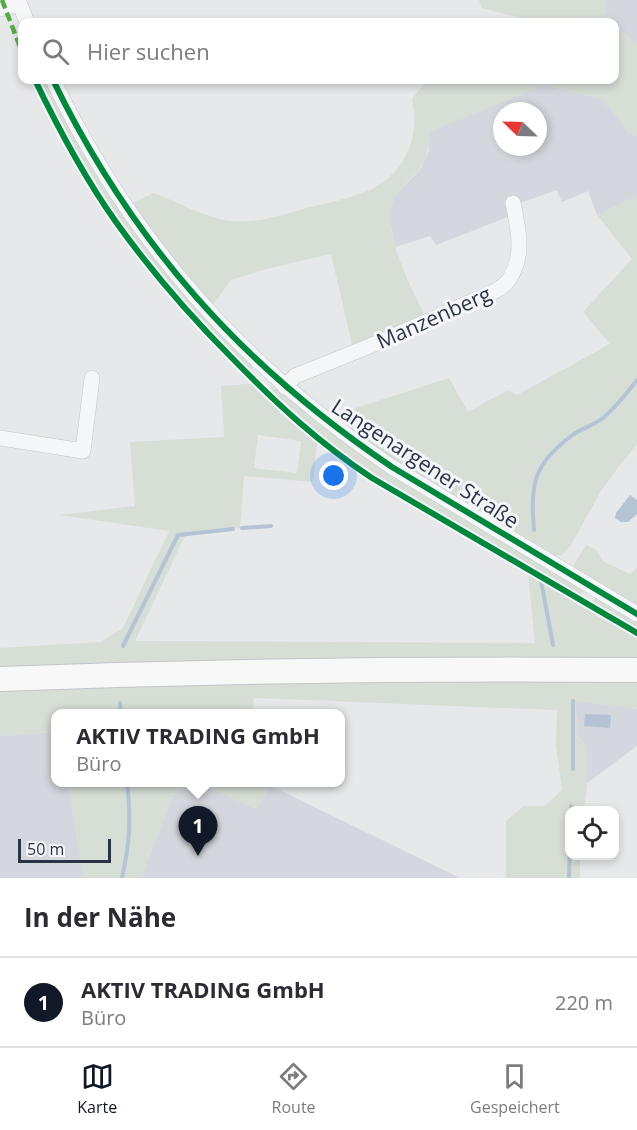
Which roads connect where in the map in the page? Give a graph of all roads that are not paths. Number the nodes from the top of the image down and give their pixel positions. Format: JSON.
{"nodes":[{"id":1,"x":19,"y":2,"type":"edge"},
{"id":2,"x":0,"y":9,"type":"edge"},
{"id":3,"x":25,"y":18,"type":"edge"},
{"id":4,"x":55,"y":84,"type":"edge"},
{"id":5,"x":513,"y":203,"type":"dead end"},
{"id":6,"x":92,"y":378,"type":"dead end"},
{"id":7,"x":285,"y":387,"type":"junction"},
{"id":8,"x":0,"y":438,"type":"edge"},
{"id":9,"x":637,"y":614,"type":"edge"},
{"id":10,"x":637,"y":670,"type":"edge"},
{"id":11,"x":0,"y":679,"type":"edge"}],
"edges":[{"from":1,"to":2,"type":"street"},
{"from":1,"to":3,"type":"street"},
{"from":4,"to":7,"type":"street","name":"Langenargener Straße"},
{"from":5,"to":7,"type":"street","name":"Manzenberg"},
{"from":6,"to":8,"type":"street"},
{"from":7,"to":9,"type":"street","name":"Langenargener Straße"},
{"from":10,"to":11,"type":"main road"}]}
